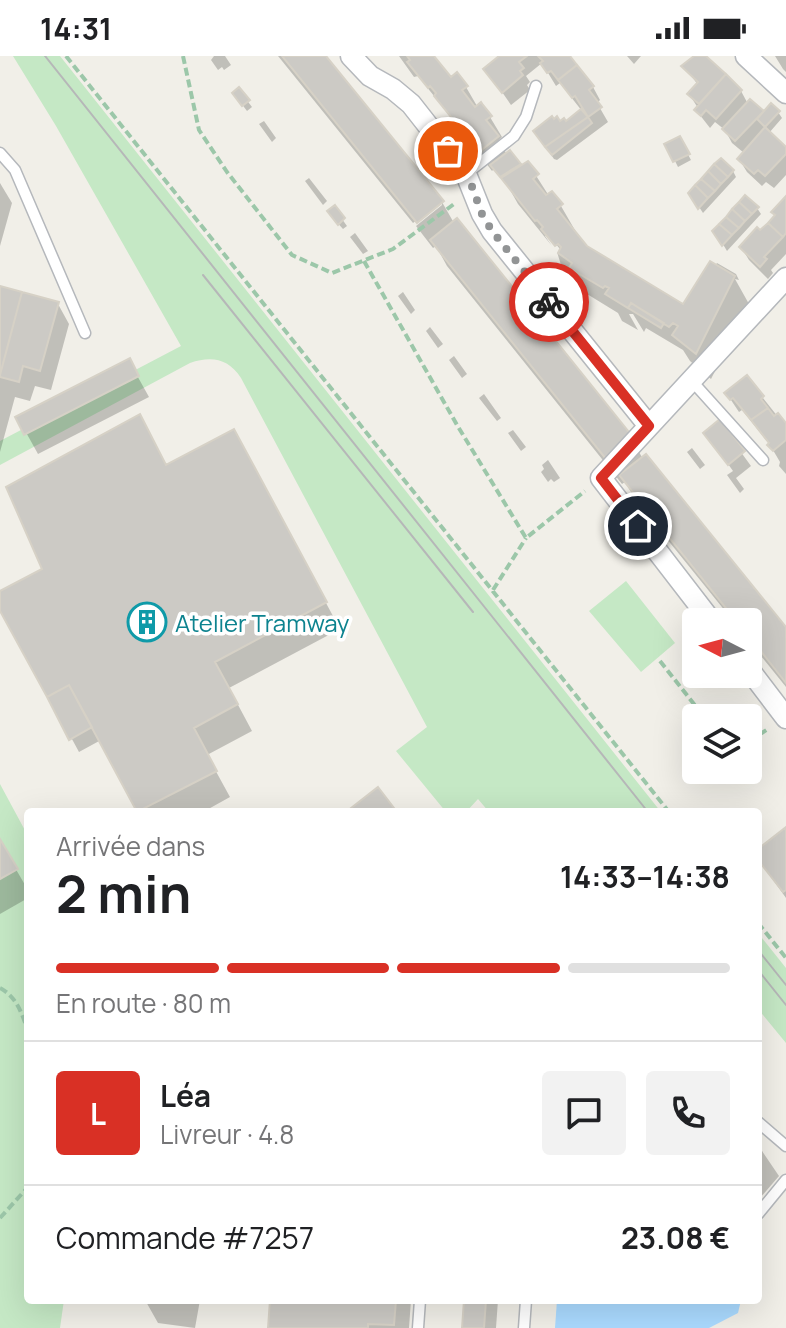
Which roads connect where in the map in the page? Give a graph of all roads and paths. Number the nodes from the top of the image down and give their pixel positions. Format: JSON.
{"nodes":[{"id":1,"x":66,"y":56,"type":"edge"},
{"id":2,"x":183,"y":56,"type":"edge"},
{"id":3,"x":351,"y":56,"type":"edge"},
{"id":4,"x":746,"y":56,"type":"edge"},
{"id":5,"x":536,"y":86,"type":"dead end"},
{"id":6,"x":786,"y":93,"type":"edge"},
{"id":7,"x":0,"y":153,"type":"edge"},
{"id":8,"x":472,"y":188,"type":"junction"},
{"id":9,"x":364,"y":261,"type":"junction"},
{"id":10,"x":786,"y":278,"type":"edge"},
{"id":11,"x":85,"y":333,"type":"dead end"},
{"id":12,"x":691,"y":380,"type":"junction"},
{"id":13,"x":649,"y":426,"type":"junction"},
{"id":14,"x":763,"y":460,"type":"dead end"},
{"id":15,"x":601,"y":478,"type":"junction"},
{"id":16,"x":526,"y":538,"type":"junction"},
{"id":17,"x":492,"y":591,"type":"junction"},
{"id":18,"x":701,"y":608,"type":"edge"},
{"id":19,"x":660,"y":661,"type":"dead end"},
{"id":20,"x":762,"y":686,"type":"edge"},
{"id":21,"x":694,"y":704,"type":"edge"},
{"id":22,"x":786,"y":718,"type":"edge"},
{"id":23,"x":666,"y":808,"type":"edge"},
{"id":24,"x":762,"y":928,"type":"edge"},
{"id":25,"x":786,"y":958,"type":"edge"},
{"id":26,"x":0,"y":988,"type":"edge"},
{"id":27,"x":24,"y":1020,"type":"edge"},
{"id":28,"x":762,"y":1125,"type":"edge"},
{"id":29,"x":786,"y":1146,"type":"edge"},
{"id":30,"x":786,"y":1180,"type":"edge"},
{"id":31,"x":24,"y":1191,"type":"edge"},
{"id":32,"x":762,"y":1209,"type":"edge"},
{"id":33,"x":0,"y":1218,"type":"edge"},
{"id":34,"x":420,"y":1304,"type":"edge"},
{"id":35,"x":526,"y":1304,"type":"edge"},
{"id":36,"x":418,"y":1328,"type":"edge"},
{"id":37,"x":524,"y":1328,"type":"edge"}],
"edges":[{"from":1,"to":17,"type":"path"},
{"from":2,"to":9,"type":"path"},
{"from":3,"to":8,"type":"street"},
{"from":4,"to":6,"type":"street"},
{"from":5,"to":8,"type":"lane"},
{"from":7,"to":11,"type":"lane"},
{"from":8,"to":9,"type":"path"},
{"from":8,"to":13,"type":"street"},
{"from":9,"to":16,"type":"path"},
{"from":10,"to":12,"type":"street"},
{"from":12,"to":13,"type":"street"},
{"from":12,"to":14,"type":"lane"},
{"from":13,"to":15,"type":"street"},
{"from":15,"to":16,"type":"path"},
{"from":15,"to":18,"type":"street"},
{"from":16,"to":17,"type":"path"},
{"from":17,"to":23,"type":"path"},
{"from":19,"to":21,"type":"path"},
{"from":20,"to":22,"type":"street"},
{"from":24,"to":25,"type":"path"},
{"from":26,"to":27,"type":"path"},
{"from":28,"to":29,"type":"lane"},
{"from":30,"to":32,"type":"lane"},
{"from":31,"to":33,"type":"path"},
{"from":34,"to":36,"type":"lane"},
{"from":35,"to":37,"type":"lane"}]}
